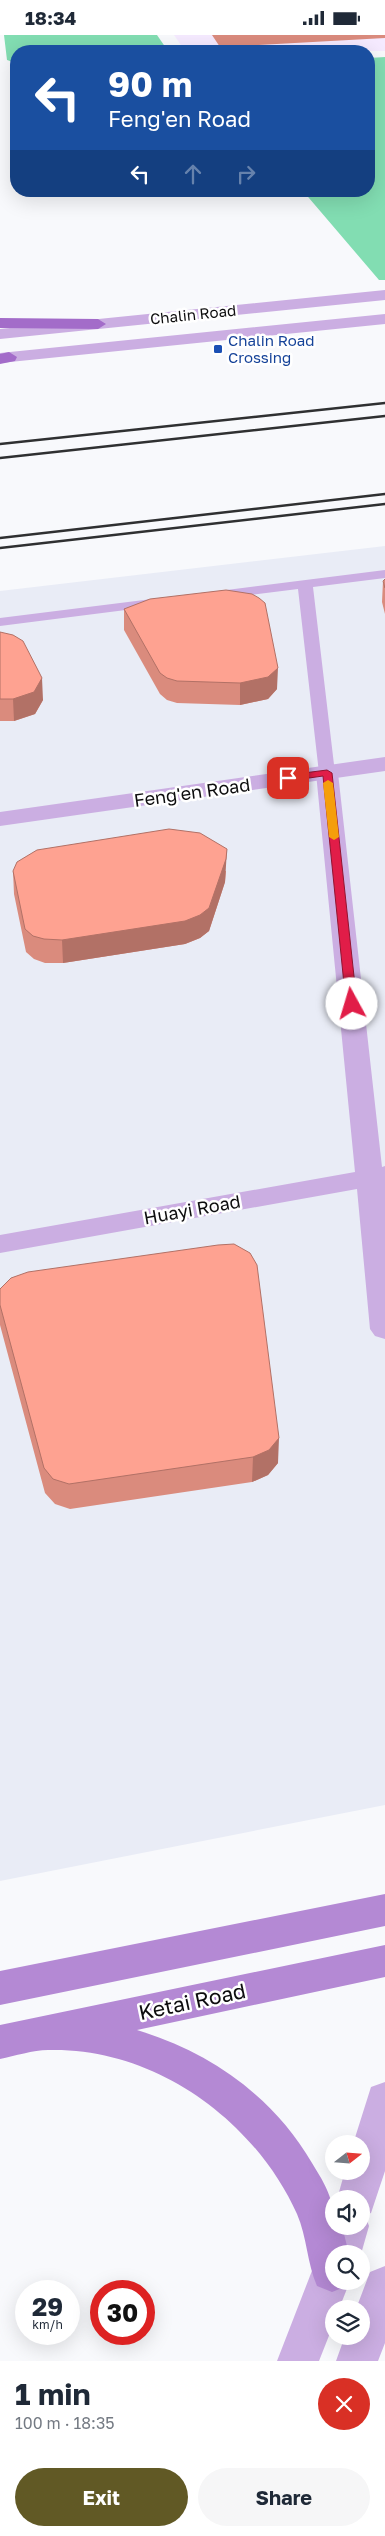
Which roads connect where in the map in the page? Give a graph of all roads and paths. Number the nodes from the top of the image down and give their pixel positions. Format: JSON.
{"nodes":[{"id":1,"x":385,"y":295,"type":"edge"},
{"id":2,"x":385,"y":319,"type":"edge"},
{"id":3,"x":0,"y":323,"type":"edge"},
{"id":4,"x":98,"y":324,"type":"junction"},
{"id":5,"x":0,"y":334,"type":"edge"},
{"id":6,"x":3,"y":358,"type":"edge"},
{"id":7,"x":385,"y":574,"type":"edge"},
{"id":8,"x":305,"y":583,"type":"junction"},
{"id":9,"x":197,"y":597,"type":"edge"},
{"id":10,"x":177,"y":600,"type":"edge"},
{"id":11,"x":0,"y":622,"type":"edge"},
{"id":12,"x":385,"y":764,"type":"edge"},
{"id":13,"x":327,"y":773,"type":"junction"},
{"id":14,"x":0,"y":819,"type":"edge"},
{"id":15,"x":378,"y":1176,"type":"edge"},
{"id":16,"x":0,"y":1244,"type":"edge"},
{"id":17,"x":385,"y":1329,"type":"edge"},
{"id":18,"x":385,"y":1910,"type":"edge"},
{"id":19,"x":385,"y":1961,"type":"edge"},
{"id":20,"x":0,"y":1988,"type":"edge"},
{"id":21,"x":40,"y":2032,"type":"junction"},
{"id":22,"x":0,"y":2042,"type":"edge"},
{"id":23,"x":385,"y":2100,"type":"edge"},
{"id":24,"x":360,"y":2190,"type":"edge"},
{"id":25,"x":328,"y":2245,"type":"edge"},
{"id":26,"x":385,"y":2286,"type":"edge"},
{"id":27,"x":325,"y":2290,"type":"edge"},
{"id":28,"x":298,"y":2361,"type":"edge"},
{"id":29,"x":357,"y":2361,"type":"edge"}],
"edges":[{"from":1,"to":4,"type":"street","name":"Chalin Road"},
{"from":2,"to":6,"type":"street","name":"Chalin Road"},
{"from":3,"to":4,"type":"main road"},
{"from":4,"to":5,"type":"street","name":"Chalin Road"},
{"from":7,"to":8,"type":"lane"},
{"from":8,"to":9,"type":"lane"},
{"from":8,"to":13,"type":"lane"},
{"from":10,"to":11,"type":"lane"},
{"from":12,"to":13,"type":"street","name":"Feng'en Road"},
{"from":13,"to":14,"type":"street","name":"Feng'en Road"},
{"from":13,"to":15,"type":"street"},
{"from":15,"to":16,"type":"street","name":"Huayi Road"},
{"from":15,"to":17,"type":"street"},
{"from":18,"to":20,"type":"main road"},
{"from":19,"to":21,"type":"main road","name":"Ketai Road"},
{"from":21,"to":22,"type":"main road","name":"Ketai Road"},
{"from":21,"to":25,"type":"main road"},
{"from":23,"to":24,"type":"street"},
{"from":26,"to":29,"type":"street"},
{"from":27,"to":28,"type":"street"}]}
